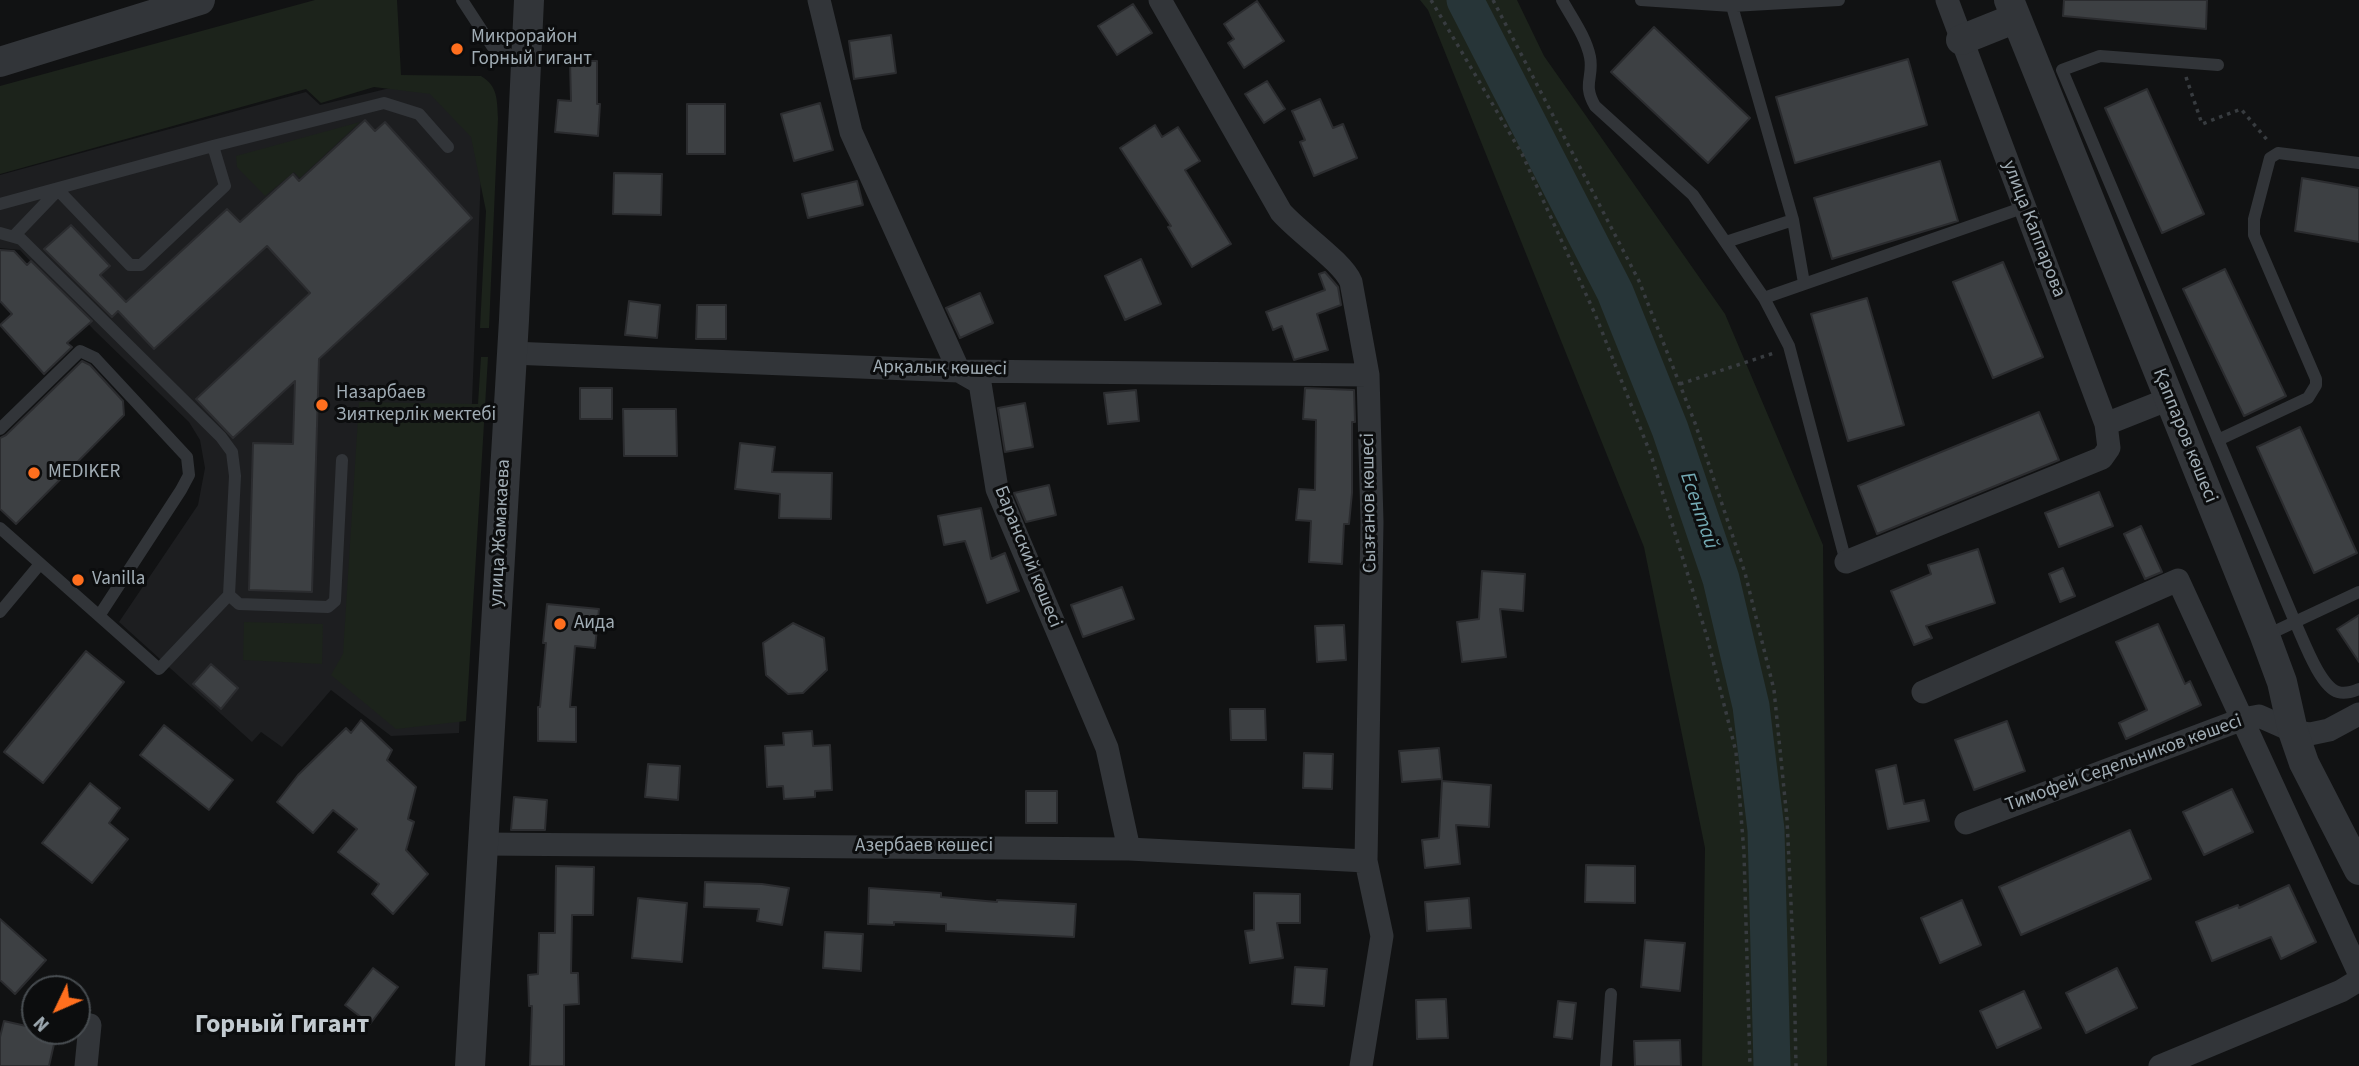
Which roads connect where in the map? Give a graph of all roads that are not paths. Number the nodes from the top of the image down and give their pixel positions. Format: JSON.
{"nodes":[{"id":1,"x":200,"y":0,"type":"edge"},
{"id":2,"x":462,"y":0,"type":"edge"},
{"id":3,"x":529,"y":0,"type":"edge"},
{"id":4,"x":819,"y":0,"type":"edge"},
{"id":5,"x":1160,"y":0,"type":"edge"},
{"id":6,"x":1562,"y":0,"type":"edge"},
{"id":7,"x":1641,"y":0,"type":"edge"},
{"id":8,"x":1839,"y":0,"type":"edge"},
{"id":9,"x":1947,"y":0,"type":"edge"},
{"id":10,"x":1732,"y":6,"type":"junction"},
{"id":11,"x":2013,"y":9,"type":"edge"},
{"id":12,"x":1961,"y":40,"type":"junction"},
{"id":13,"x":0,"y":62,"type":"edge"},
{"id":14,"x":527,"y":63,"type":"junction"},
{"id":15,"x":2218,"y":65,"type":"dead end"},
{"id":16,"x":213,"y":146,"type":"junction"},
{"id":17,"x":448,"y":147,"type":"dead end"},
{"id":18,"x":2359,"y":163,"type":"edge"},
{"id":19,"x":58,"y":190,"type":"junction"},
{"id":20,"x":0,"y":204,"type":"edge"},
{"id":21,"x":2025,"y":206,"type":"junction"},
{"id":22,"x":1793,"y":220,"type":"junction"},
{"id":23,"x":0,"y":233,"type":"edge"},
{"id":24,"x":14,"y":236,"type":"junction"},
{"id":25,"x":1726,"y":242,"type":"junction"},
{"id":26,"x":2128,"y":261,"type":"junction"},
{"id":27,"x":1804,"y":283,"type":"junction"},
{"id":28,"x":1764,"y":298,"type":"junction"},
{"id":29,"x":511,"y":353,"type":"junction"},
{"id":30,"x":959,"y":371,"type":"junction"},
{"id":31,"x":1368,"y":375,"type":"junction"},
{"id":32,"x":2169,"y":399,"type":"junction"},
{"id":33,"x":2105,"y":424,"type":"junction"},
{"id":34,"x":0,"y":429,"type":"edge"},
{"id":35,"x":2218,"y":440,"type":"junction"},
{"id":36,"x":342,"y":460,"type":"dead end"},
{"id":37,"x":0,"y":528,"type":"edge"},
{"id":38,"x":1846,"y":562,"type":"joint"},
{"id":39,"x":40,"y":564,"type":"junction"},
{"id":40,"x":2359,"y":592,"type":"edge"},
{"id":41,"x":229,"y":596,"type":"junction"},
{"id":42,"x":0,"y":612,"type":"edge"},
{"id":43,"x":99,"y":616,"type":"junction"},
{"id":44,"x":2295,"y":622,"type":"junction"},
{"id":45,"x":2265,"y":636,"type":"junction"},
{"id":46,"x":2359,"y":690,"type":"edge"},
{"id":47,"x":1923,"y":692,"type":"dead end"},
{"id":48,"x":2359,"y":714,"type":"edge"},
{"id":49,"x":2243,"y":719,"type":"junction"},
{"id":50,"x":2293,"y":731,"type":"junction"},
{"id":51,"x":1966,"y":823,"type":"dead end"},
{"id":52,"x":482,"y":844,"type":"junction"},
{"id":53,"x":1129,"y":849,"type":"junction"},
{"id":54,"x":1366,"y":861,"type":"junction"},
{"id":55,"x":2359,"y":870,"type":"edge"},
{"id":56,"x":2359,"y":973,"type":"edge"},
{"id":57,"x":2359,"y":980,"type":"edge"},
{"id":58,"x":1611,"y":994,"type":"dead end"},
{"id":59,"x":88,"y":1045,"type":"edge"},
{"id":60,"x":86,"y":1066,"type":"edge"},
{"id":61,"x":470,"y":1066,"type":"edge"},
{"id":62,"x":1361,"y":1066,"type":"edge"},
{"id":63,"x":1606,"y":1066,"type":"edge"},
{"id":64,"x":2160,"y":1066,"type":"edge"}],
"edges":[{"from":1,"to":13,"type":"street"},
{"from":2,"to":14,"type":"lane"},
{"from":3,"to":14,"type":"street","name":"улица Жамакаева"},
{"from":4,"to":30,"type":"street","name":"Баранский көшесі"},
{"from":5,"to":31,"type":"street","name":"Сызғанов көшесі"},
{"from":6,"to":25,"type":"lane"},
{"from":7,"to":10,"type":"lane"},
{"from":8,"to":10,"type":"lane"},
{"from":9,"to":12,"type":"street","name":"улица Каппарова"},
{"from":10,"to":22,"type":"lane"},
{"from":11,"to":12,"type":"street"},
{"from":11,"to":26,"type":"street","name":"Қаппаров көшесі"},
{"from":12,"to":21,"type":"street","name":"улица Каппарова"},
{"from":14,"to":29,"type":"street","name":"улица Жамакаева"},
{"from":15,"to":26,"type":"lane"},
{"from":16,"to":17,"type":"lane"},
{"from":16,"to":19,"type":"lane"},
{"from":16,"to":19,"type":"lane"},
{"from":18,"to":35,"type":"lane"},
{"from":19,"to":20,"type":"lane"},
{"from":19,"to":24,"type":"lane"},
{"from":21,"to":27,"type":"lane"},
{"from":21,"to":33,"type":"street","name":"улица Каппарова"},
{"from":22,"to":25,"type":"lane"},
{"from":22,"to":27,"type":"lane"},
{"from":23,"to":24,"type":"lane"},
{"from":24,"to":41,"type":"lane"},
{"from":25,"to":28,"type":"lane"},
{"from":26,"to":32,"type":"street","name":"Қаппаров көшесі"},
{"from":26,"to":35,"type":"lane"},
{"from":27,"to":28,"type":"lane"},
{"from":28,"to":38,"type":"lane"},
{"from":29,"to":30,"type":"street","name":"Арқалық көшесі"},
{"from":29,"to":52,"type":"street","name":"улица Жамакаева"},
{"from":30,"to":31,"type":"street","name":"Арқалық көшесі"},
{"from":30,"to":53,"type":"street","name":"Баранский көшесі"},
{"from":31,"to":54,"type":"street","name":"Сызғанов көшесі"},
{"from":32,"to":33,"type":"street"},
{"from":32,"to":45,"type":"street","name":"Қаппаров көшесі"},
{"from":33,"to":38,"type":"street","name":"улица Каппарова"},
{"from":34,"to":43,"type":"lane"},
{"from":35,"to":44,"type":"lane"},
{"from":36,"to":41,"type":"lane"},
{"from":37,"to":39,"type":"lane"},
{"from":39,"to":42,"type":"lane"},
{"from":39,"to":43,"type":"lane"},
{"from":40,"to":44,"type":"lane"},
{"from":41,"to":43,"type":"lane"},
{"from":44,"to":45,"type":"lane"},
{"from":44,"to":46,"type":"lane"},
{"from":45,"to":50,"type":"street","name":"Қаппаров көшесі"},
{"from":47,"to":49,"type":"street"},
{"from":48,"to":50,"type":"street","name":"Тимофей Седельников көшесі"},
{"from":49,"to":50,"type":"street","name":"Тимофей Седельников көшесі"},
{"from":49,"to":51,"type":"street","name":"Тимофей Седельников көшесі"},
{"from":49,"to":56,"type":"street"},
{"from":50,"to":55,"type":"street","name":"Қаппаров көшесі"},
{"from":52,"to":53,"type":"street","name":"Азербаев көшесі"},
{"from":52,"to":61,"type":"street","name":"улица Жамакаева"},
{"from":53,"to":54,"type":"street","name":"Азербаев көшесі"},
{"from":54,"to":62,"type":"street","name":"Сызғанов көшесі"},
{"from":57,"to":64,"type":"street"},
{"from":58,"to":63,"type":"lane"},
{"from":59,"to":60,"type":"street"}]}
